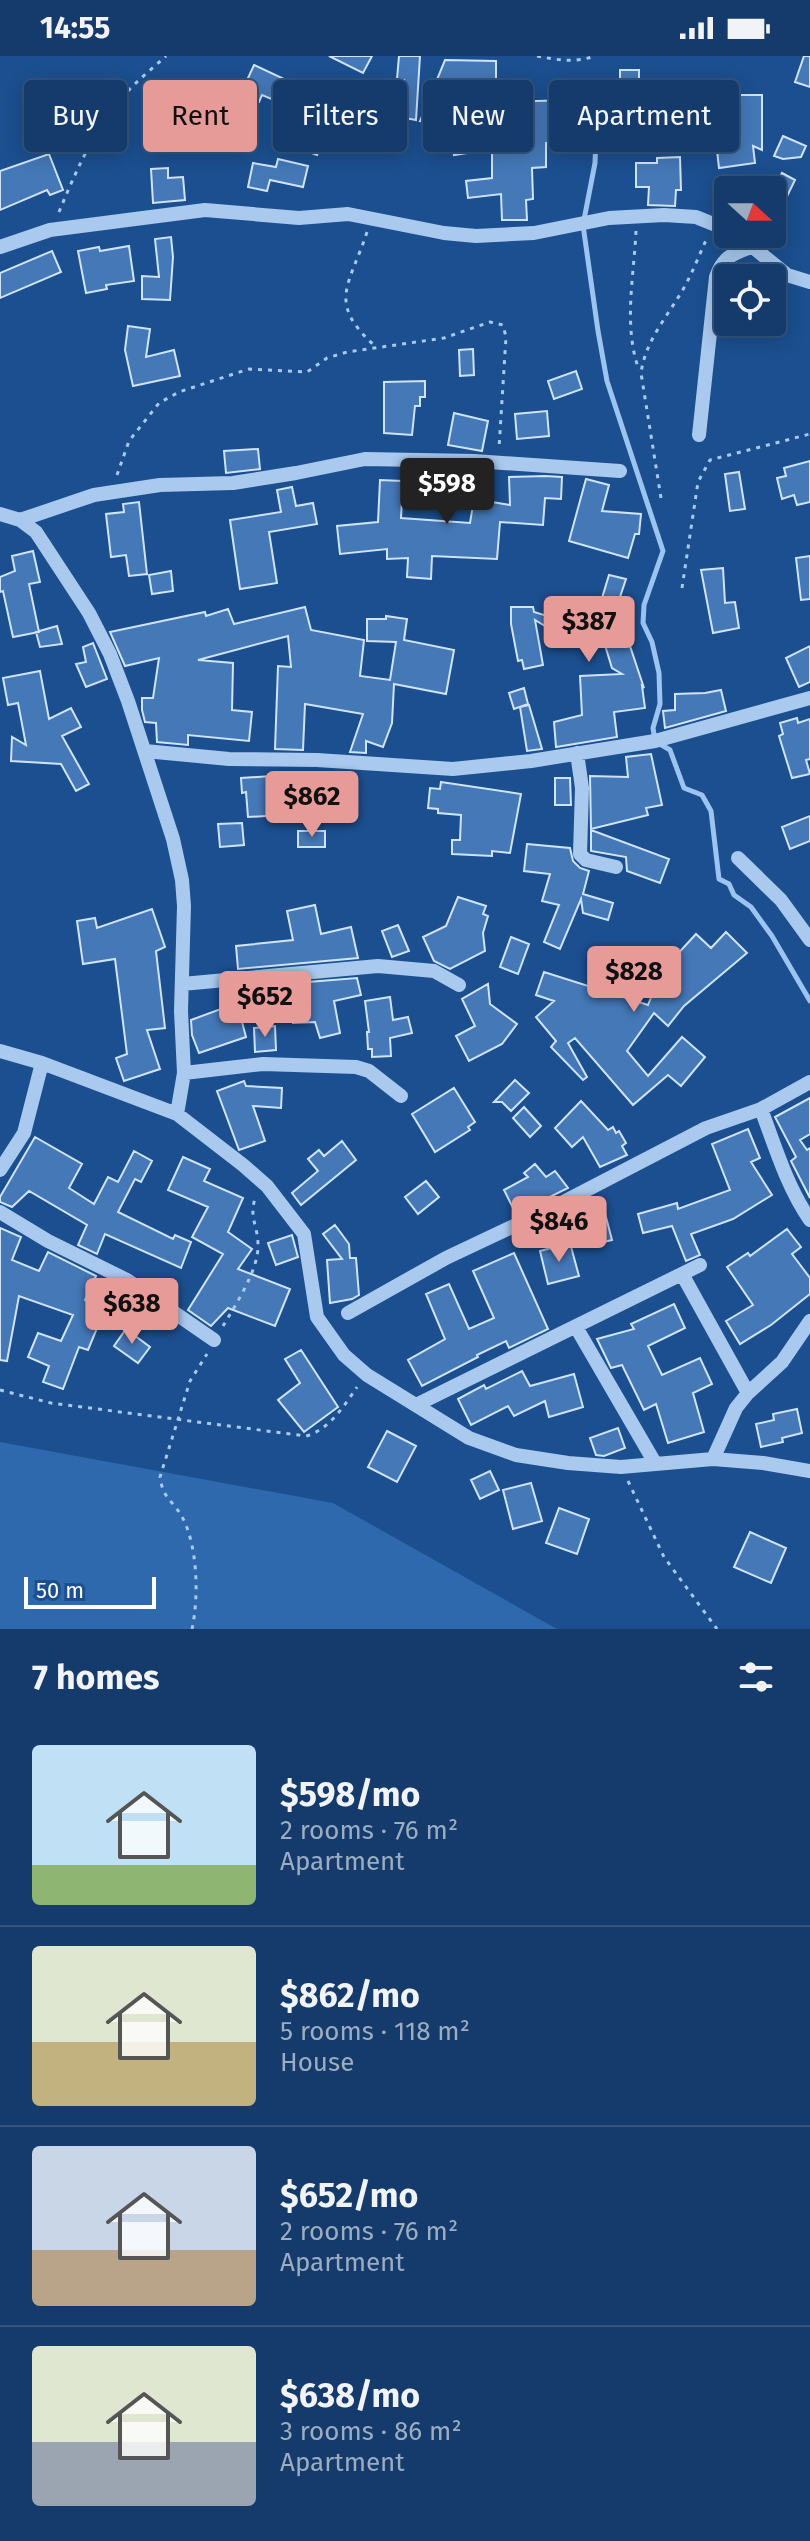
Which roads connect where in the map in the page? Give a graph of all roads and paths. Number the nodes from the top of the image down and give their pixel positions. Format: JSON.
{"nodes":[{"id":1,"x":166,"y":56,"type":"edge"},
{"id":2,"x":537,"y":56,"type":"edge"},
{"id":3,"x":595,"y":56,"type":"edge"},
{"id":4,"x":583,"y":58,"type":"edge"},
{"id":5,"x":636,"y":216,"type":"junction"},
{"id":6,"x":374,"y":219,"type":"junction"},
{"id":7,"x":714,"y":224,"type":"edge"},
{"id":8,"x":50,"y":230,"type":"junction"},
{"id":9,"x":714,"y":239,"type":"edge"},
{"id":10,"x":0,"y":247,"type":"edge"},
{"id":11,"x":748,"y":248,"type":"edge"},
{"id":12,"x":752,"y":248,"type":"edge"},
{"id":13,"x":810,"y":282,"type":"edge"},
{"id":14,"x":376,"y":348,"type":"junction"},
{"id":15,"x":641,"y":373,"type":"junction"},
{"id":16,"x":810,"y":434,"type":"edge"},
{"id":17,"x":699,"y":435,"type":"dead end"},
{"id":18,"x":499,"y":464,"type":"junction"},
{"id":19,"x":620,"y":471,"type":"dead end"},
{"id":20,"x":115,"y":492,"type":"junction"},
{"id":21,"x":661,"y":498,"type":"dead end"},
{"id":22,"x":0,"y":514,"type":"edge"},
{"id":23,"x":20,"y":520,"type":"junction"},
{"id":24,"x":682,"y":588,"type":"dead end"},
{"id":25,"x":810,"y":698,"type":"edge"},
{"id":26,"x":145,"y":751,"type":"junction"},
{"id":27,"x":577,"y":753,"type":"junction"},
{"id":28,"x":738,"y":858,"type":"dead end"},
{"id":29,"x":616,"y":867,"type":"dead end"},
{"id":30,"x":810,"y":940,"type":"edge"},
{"id":31,"x":182,"y":984,"type":"junction"},
{"id":32,"x":459,"y":985,"type":"dead end"},
{"id":33,"x":0,"y":1051,"type":"edge"},
{"id":34,"x":42,"y":1063,"type":"junction"},
{"id":35,"x":184,"y":1073,"type":"junction"},
{"id":36,"x":810,"y":1082,"type":"edge"},
{"id":37,"x":401,"y":1096,"type":"dead end"},
{"id":38,"x":761,"y":1109,"type":"junction"},
{"id":39,"x":177,"y":1114,"type":"junction"},
{"id":40,"x":0,"y":1170,"type":"edge"},
{"id":41,"x":261,"y":1181,"type":"junction"},
{"id":42,"x":0,"y":1212,"type":"edge"},
{"id":43,"x":810,"y":1220,"type":"edge"},
{"id":44,"x":700,"y":1265,"type":"dead end"},
{"id":45,"x":682,"y":1274,"type":"junction"},
{"id":46,"x":348,"y":1313,"type":"dead end"},
{"id":47,"x":810,"y":1321,"type":"edge"},
{"id":48,"x":576,"y":1327,"type":"junction"},
{"id":49,"x":214,"y":1340,"type":"junction"},
{"id":50,"x":367,"y":1375,"type":"junction"},
{"id":51,"x":0,"y":1390,"type":"edge"},
{"id":52,"x":748,"y":1393,"type":"junction"},
{"id":53,"x":418,"y":1404,"type":"junction"},
{"id":54,"x":177,"y":1419,"type":"junction"},
{"id":55,"x":713,"y":1459,"type":"junction"},
{"id":56,"x":655,"y":1463,"type":"junction"},
{"id":57,"x":621,"y":1467,"type":"junction"},
{"id":58,"x":810,"y":1471,"type":"edge"},
{"id":59,"x":192,"y":1629,"type":"edge"},
{"id":60,"x":717,"y":1629,"type":"edge"}],
"edges":[{"from":1,"to":8,"type":"path"},
{"from":2,"to":4,"type":"path"},
{"from":3,"to":4,"type":"path"},
{"from":5,"to":6,"type":"street"},
{"from":5,"to":7,"type":"street"},
{"from":5,"to":15,"type":"path"},
{"from":6,"to":8,"type":"street"},
{"from":6,"to":14,"type":"path"},
{"from":8,"to":10,"type":"street"},
{"from":9,"to":15,"type":"path"},
{"from":11,"to":17,"type":"street"},
{"from":12,"to":13,"type":"street"},
{"from":14,"to":18,"type":"path"},
{"from":14,"to":20,"type":"path"},
{"from":15,"to":21,"type":"path"},
{"from":16,"to":24,"type":"path"},
{"from":18,"to":19,"type":"street"},
{"from":18,"to":20,"type":"street"},
{"from":20,"to":23,"type":"street"},
{"from":22,"to":23,"type":"street"},
{"from":23,"to":26,"type":"street"},
{"from":25,"to":27,"type":"street"},
{"from":26,"to":27,"type":"street"},
{"from":26,"to":31,"type":"street"},
{"from":27,"to":29,"type":"street"},
{"from":28,"to":30,"type":"street"},
{"from":31,"to":32,"type":"street"},
{"from":31,"to":35,"type":"street"},
{"from":33,"to":34,"type":"street"},
{"from":34,"to":39,"type":"street"},
{"from":34,"to":40,"type":"street"},
{"from":35,"to":37,"type":"street"},
{"from":35,"to":39,"type":"street"},
{"from":36,"to":38,"type":"street"},
{"from":38,"to":43,"type":"street"},
{"from":38,"to":46,"type":"street"},
{"from":39,"to":41,"type":"street"},
{"from":41,"to":49,"type":"path"},
{"from":41,"to":50,"type":"street"},
{"from":42,"to":49,"type":"street"},
{"from":44,"to":45,"type":"street"},
{"from":45,"to":48,"type":"street"},
{"from":45,"to":52,"type":"street"},
{"from":47,"to":52,"type":"street"},
{"from":48,"to":53,"type":"street"},
{"from":48,"to":56,"type":"street"},
{"from":49,"to":54,"type":"path"},
{"from":50,"to":53,"type":"street"},
{"from":50,"to":54,"type":"path"},
{"from":51,"to":54,"type":"path"},
{"from":52,"to":55,"type":"street"},
{"from":53,"to":57,"type":"street"},
{"from":54,"to":59,"type":"path"},
{"from":55,"to":56,"type":"street"},
{"from":55,"to":58,"type":"street"},
{"from":56,"to":57,"type":"street"},
{"from":57,"to":60,"type":"path"}]}
